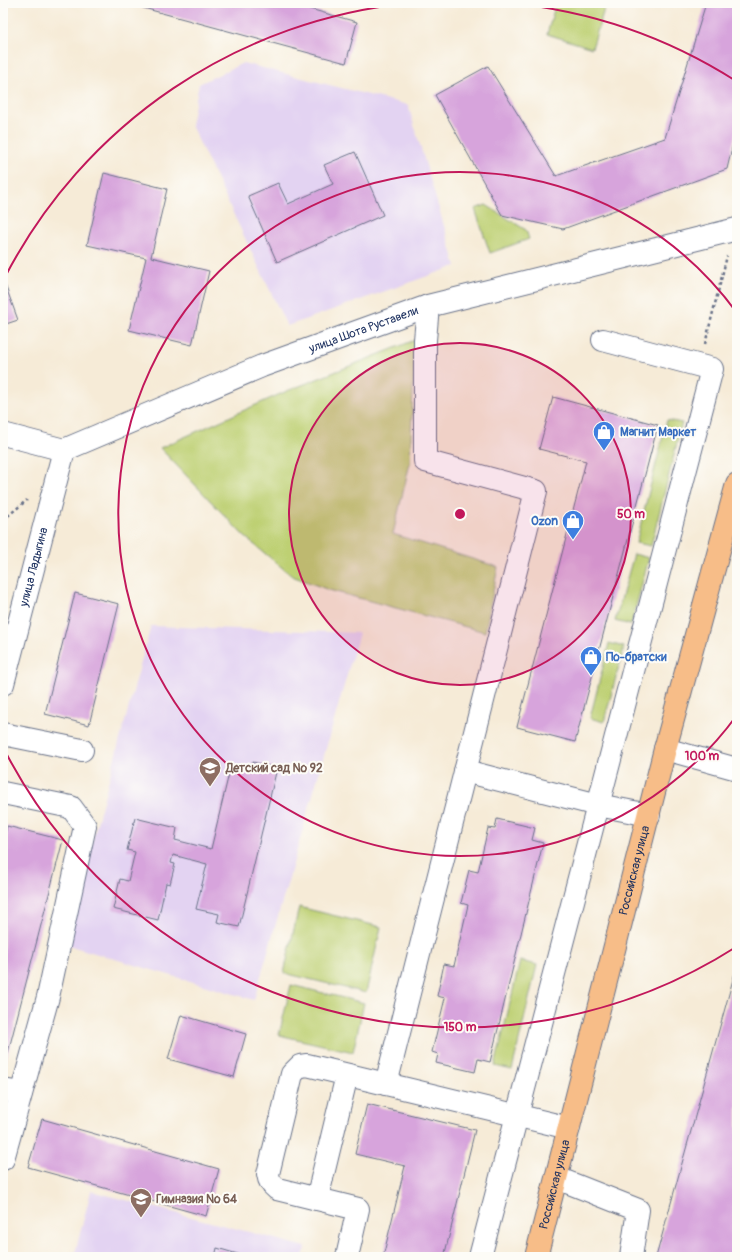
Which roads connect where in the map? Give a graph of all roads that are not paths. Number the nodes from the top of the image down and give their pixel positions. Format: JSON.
{"nodes":[{"id":1,"x":737,"y":229,"type":"edge"},
{"id":2,"x":428,"y":306,"type":"junction"},
{"id":3,"x":604,"y":340,"type":"dead end"},
{"id":4,"x":3,"y":434,"type":"edge"},
{"id":5,"x":64,"y":450,"type":"junction"},
{"id":6,"x":737,"y":484,"type":"edge"},
{"id":7,"x":3,"y":684,"type":"edge"},
{"id":8,"x":3,"y":734,"type":"edge"},
{"id":9,"x":665,"y":749,"type":"junction"},
{"id":10,"x":82,"y":750,"type":"dead end"},
{"id":11,"x":737,"y":769,"type":"edge"},
{"id":12,"x":465,"y":771,"type":"junction"},
{"id":13,"x":3,"y":793,"type":"edge"},
{"id":14,"x":598,"y":805,"type":"junction"},
{"id":15,"x":649,"y":815,"type":"junction"},
{"id":16,"x":347,"y":1075,"type":"junction"},
{"id":17,"x":386,"y":1084,"type":"junction"},
{"id":18,"x":12,"y":1092,"type":"edge"},
{"id":19,"x":517,"y":1116,"type":"junction"},
{"id":20,"x":569,"y":1128,"type":"junction"},
{"id":21,"x":3,"y":1159,"type":"edge"},
{"id":22,"x":557,"y":1178,"type":"junction"},
{"id":23,"x":317,"y":1199,"type":"junction"},
{"id":24,"x":347,"y":1257,"type":"edge"},
{"id":25,"x":480,"y":1257,"type":"edge"},
{"id":26,"x":536,"y":1257,"type":"edge"},
{"id":27,"x":631,"y":1257,"type":"edge"}],
"edges":[{"from":1,"to":2,"type":"street","name":"улица Шота Руставели"},
{"from":2,"to":5,"type":"street","name":"улица Шота Руставели"},
{"from":2,"to":12,"type":"street"},
{"from":3,"to":14,"type":"street"},
{"from":4,"to":5,"type":"street"},
{"from":5,"to":7,"type":"street","name":"улица Ладыгина"},
{"from":6,"to":9,"type":"main road","name":"Российская улица"},
{"from":8,"to":10,"type":"street"},
{"from":9,"to":11,"type":"street"},
{"from":9,"to":15,"type":"main road","name":"Российская улица"},
{"from":12,"to":14,"type":"street"},
{"from":12,"to":17,"type":"street"},
{"from":13,"to":18,"type":"street"},
{"from":14,"to":15,"type":"street"},
{"from":14,"to":19,"type":"street"},
{"from":15,"to":20,"type":"main road","name":"Российская улица"},
{"from":16,"to":17,"type":"street"},
{"from":16,"to":23,"type":"street"},
{"from":16,"to":23,"type":"street"},
{"from":17,"to":19,"type":"street"},
{"from":18,"to":21,"type":"street"},
{"from":19,"to":20,"type":"street"},
{"from":19,"to":25,"type":"street"},
{"from":20,"to":22,"type":"main road","name":"Российская улица"},
{"from":22,"to":26,"type":"main road","name":"Российская улица"},
{"from":22,"to":27,"type":"street"},
{"from":23,"to":24,"type":"street"}]}
